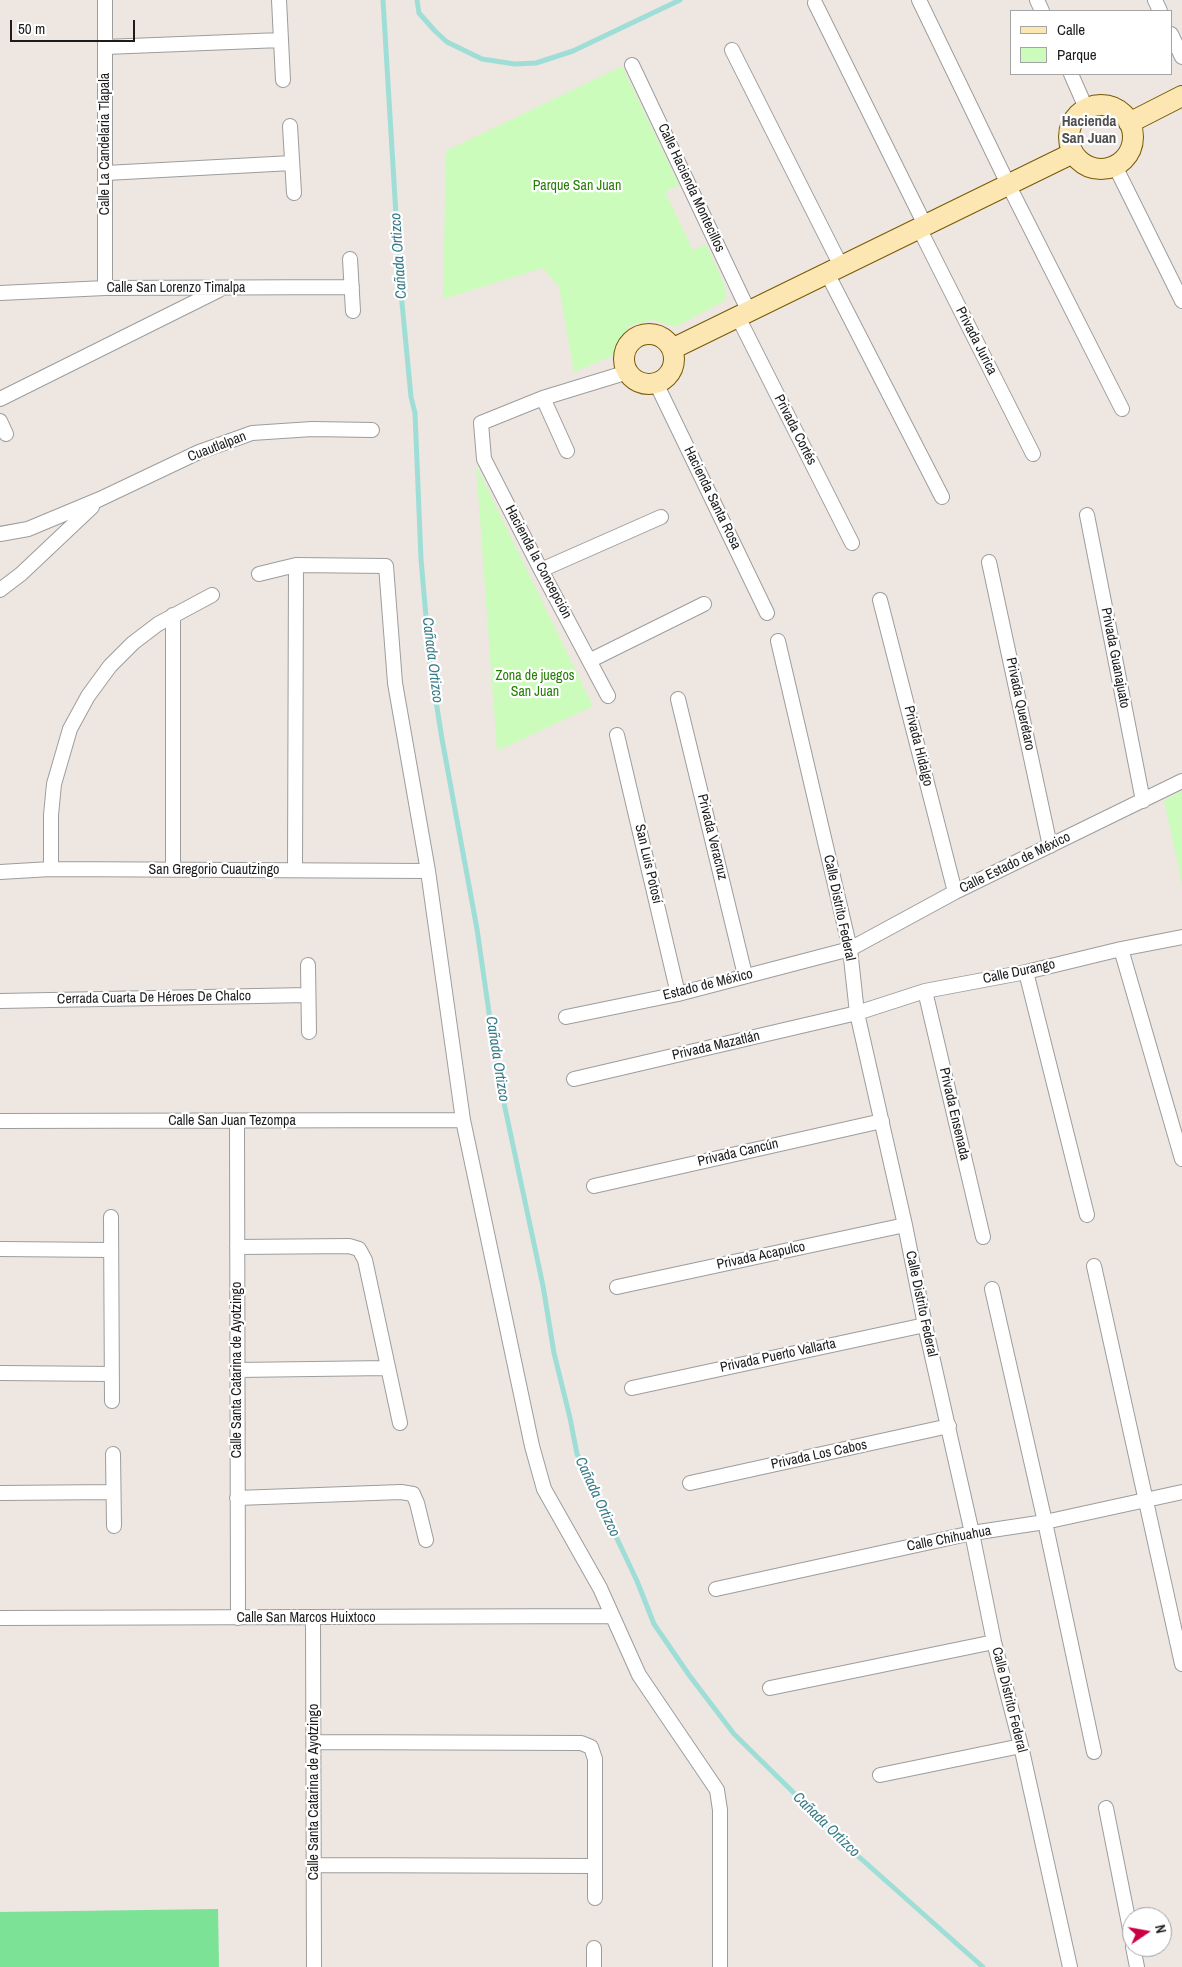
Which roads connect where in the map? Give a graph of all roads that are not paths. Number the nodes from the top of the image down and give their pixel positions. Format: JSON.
{"nodes":[{"id":1,"x":105,"y":0,"type":"edge"},
{"id":2,"x":279,"y":0,"type":"edge"},
{"id":3,"x":919,"y":0,"type":"edge"},
{"id":4,"x":815,"y":3,"type":"dead end"},
{"id":5,"x":1172,"y":36,"type":"edge"},
{"id":6,"x":281,"y":40,"type":"junction"},
{"id":7,"x":105,"y":47,"type":"junction"},
{"id":8,"x":732,"y":50,"type":"dead end"},
{"id":9,"x":1182,"y":57,"type":"edge"},
{"id":10,"x":632,"y":65,"type":"dead end"},
{"id":11,"x":1071,"y":75,"type":"edge"},
{"id":12,"x":283,"y":80,"type":"dead end"},
{"id":13,"x":1182,"y":96,"type":"edge"},
{"id":14,"x":1086,"y":108,"type":"junction"},
{"id":15,"x":1129,"y":123,"type":"junction"},
{"id":16,"x":290,"y":126,"type":"dead end"},
{"id":17,"x":1073,"y":153,"type":"junction"},
{"id":18,"x":292,"y":163,"type":"junction"},
{"id":19,"x":1115,"y":166,"type":"junction"},
{"id":20,"x":106,"y":173,"type":"junction"},
{"id":21,"x":1008,"y":184,"type":"junction"},
{"id":22,"x":294,"y":193,"type":"dead end"},
{"id":23,"x":922,"y":227,"type":"junction"},
{"id":24,"x":350,"y":259,"type":"dead end"},
{"id":25,"x":834,"y":270,"type":"junction"},
{"id":26,"x":352,"y":287,"type":"junction"},
{"id":27,"x":105,"y":288,"type":"junction"},
{"id":28,"x":223,"y":288,"type":"junction"},
{"id":29,"x":0,"y":293,"type":"edge"},
{"id":30,"x":1182,"y":301,"type":"edge"},
{"id":31,"x":353,"y":311,"type":"dead end"},
{"id":32,"x":744,"y":314,"type":"junction"},
{"id":33,"x":672,"y":349,"type":"junction"},
{"id":34,"x":628,"y":372,"type":"junction"},
{"id":35,"x":656,"y":383,"type":"junction"},
{"id":36,"x":543,"y":398,"type":"junction"},
{"id":37,"x":0,"y":399,"type":"edge"},
{"id":38,"x":1122,"y":409,"type":"dead end"},
{"id":39,"x":0,"y":421,"type":"edge"},
{"id":40,"x":372,"y":430,"type":"dead end"},
{"id":41,"x":6,"y":434,"type":"dead end"},
{"id":42,"x":567,"y":451,"type":"dead end"},
{"id":43,"x":1033,"y":454,"type":"dead end"},
{"id":44,"x":942,"y":497,"type":"dead end"},
{"id":45,"x":100,"y":499,"type":"junction"},
{"id":46,"x":1087,"y":515,"type":"dead end"},
{"id":47,"x":661,"y":517,"type":"dead end"},
{"id":48,"x":0,"y":534,"type":"edge"},
{"id":49,"x":852,"y":543,"type":"dead end"},
{"id":50,"x":990,"y":562,"type":"dead end"},
{"id":51,"x":296,"y":566,"type":"junction"},
{"id":52,"x":541,"y":570,"type":"junction"},
{"id":53,"x":259,"y":574,"type":"dead end"},
{"id":54,"x":0,"y":590,"type":"edge"},
{"id":55,"x":212,"y":595,"type":"dead end"},
{"id":56,"x":880,"y":600,"type":"dead end"},
{"id":57,"x":704,"y":604,"type":"dead end"},
{"id":58,"x":767,"y":613,"type":"dead end"},
{"id":59,"x":173,"y":615,"type":"junction"},
{"id":60,"x":778,"y":641,"type":"dead end"},
{"id":61,"x":591,"y":660,"type":"junction"},
{"id":62,"x":608,"y":696,"type":"dead end"},
{"id":63,"x":678,"y":699,"type":"dead end"},
{"id":64,"x":617,"y":735,"type":"dead end"},
{"id":65,"x":1182,"y":781,"type":"edge"},
{"id":66,"x":1143,"y":801,"type":"junction"},
{"id":67,"x":1050,"y":846,"type":"junction"},
{"id":68,"x":51,"y":870,"type":"junction"},
{"id":69,"x":173,"y":870,"type":"junction"},
{"id":70,"x":295,"y":870,"type":"junction"},
{"id":71,"x":428,"y":871,"type":"junction"},
{"id":72,"x":0,"y":872,"type":"edge"},
{"id":73,"x":955,"y":892,"type":"junction"},
{"id":74,"x":1182,"y":937,"type":"edge"},
{"id":75,"x":1121,"y":949,"type":"junction"},
{"id":76,"x":850,"y":950,"type":"junction"},
{"id":77,"x":308,"y":964,"type":"dead end"},
{"id":78,"x":1026,"y":972,"type":"junction"},
{"id":79,"x":746,"y":975,"type":"junction"},
{"id":80,"x":924,"y":991,"type":"junction"},
{"id":81,"x":678,"y":994,"type":"junction"},
{"id":82,"x":308,"y":995,"type":"junction"},
{"id":83,"x":0,"y":1001,"type":"edge"},
{"id":84,"x":857,"y":1013,"type":"junction"},
{"id":85,"x":566,"y":1017,"type":"dead end"},
{"id":86,"x":309,"y":1032,"type":"dead end"},
{"id":87,"x":574,"y":1079,"type":"dead end"},
{"id":88,"x":463,"y":1120,"type":"junction"},
{"id":89,"x":237,"y":1121,"type":"junction"},
{"id":90,"x":882,"y":1121,"type":"junction"},
{"id":91,"x":0,"y":1122,"type":"edge"},
{"id":92,"x":1182,"y":1159,"type":"edge"},
{"id":93,"x":594,"y":1186,"type":"dead end"},
{"id":94,"x":1087,"y":1215,"type":"dead end"},
{"id":95,"x":111,"y":1217,"type":"dead end"},
{"id":96,"x":905,"y":1225,"type":"junction"},
{"id":97,"x":983,"y":1237,"type":"dead end"},
{"id":98,"x":237,"y":1247,"type":"junction"},
{"id":99,"x":0,"y":1249,"type":"edge"},
{"id":100,"x":111,"y":1250,"type":"junction"},
{"id":101,"x":1094,"y":1266,"type":"dead end"},
{"id":102,"x":618,"y":1286,"type":"dead end"},
{"id":103,"x":992,"y":1289,"type":"dead end"},
{"id":104,"x":924,"y":1325,"type":"junction"},
{"id":105,"x":388,"y":1368,"type":"junction"},
{"id":106,"x":237,"y":1370,"type":"junction"},
{"id":107,"x":0,"y":1373,"type":"edge"},
{"id":108,"x":112,"y":1374,"type":"junction"},
{"id":109,"x":632,"y":1388,"type":"dead end"},
{"id":110,"x":112,"y":1401,"type":"dead end"},
{"id":111,"x":400,"y":1423,"type":"dead end"},
{"id":112,"x":949,"y":1426,"type":"junction"},
{"id":113,"x":113,"y":1454,"type":"dead end"},
{"id":114,"x":690,"y":1483,"type":"dead end"},
{"id":115,"x":113,"y":1492,"type":"junction"},
{"id":116,"x":1182,"y":1492,"type":"edge"},
{"id":117,"x":0,"y":1493,"type":"edge"},
{"id":118,"x":237,"y":1498,"type":"junction"},
{"id":119,"x":1147,"y":1500,"type":"junction"},
{"id":120,"x":1045,"y":1522,"type":"junction"},
{"id":121,"x":114,"y":1526,"type":"dead end"},
{"id":122,"x":972,"y":1532,"type":"junction"},
{"id":123,"x":426,"y":1540,"type":"dead end"},
{"id":124,"x":716,"y":1589,"type":"dead end"},
{"id":125,"x":612,"y":1616,"type":"junction"},
{"id":126,"x":0,"y":1618,"type":"edge"},
{"id":127,"x":238,"y":1618,"type":"junction"},
{"id":128,"x":313,"y":1618,"type":"junction"},
{"id":129,"x":994,"y":1642,"type":"junction"},
{"id":130,"x":1182,"y":1664,"type":"edge"},
{"id":131,"x":770,"y":1688,"type":"dead end"},
{"id":132,"x":314,"y":1742,"type":"junction"},
{"id":133,"x":1021,"y":1746,"type":"junction"},
{"id":134,"x":1094,"y":1752,"type":"dead end"},
{"id":135,"x":880,"y":1775,"type":"dead end"},
{"id":136,"x":1106,"y":1808,"type":"dead end"},
{"id":137,"x":314,"y":1865,"type":"junction"},
{"id":138,"x":594,"y":1866,"type":"junction"},
{"id":139,"x":595,"y":1898,"type":"dead end"},
{"id":140,"x":1126,"y":1907,"type":"edge"},
{"id":141,"x":594,"y":1948,"type":"dead end"},
{"id":142,"x":314,"y":1967,"type":"edge"},
{"id":143,"x":594,"y":1967,"type":"edge"},
{"id":144,"x":720,"y":1967,"type":"edge"},
{"id":145,"x":1070,"y":1967,"type":"edge"}],
"edges":[{"from":1,"to":7,"type":"street","name":"Calle La Candelaria Tlapala"},
{"from":2,"to":6,"type":"street"},
{"from":3,"to":21,"type":"street"},
{"from":4,"to":23,"type":"street","name":"Privada Jurica"},
{"from":5,"to":9,"type":"street"},
{"from":6,"to":7,"type":"street"},
{"from":6,"to":12,"type":"street"},
{"from":7,"to":20,"type":"street","name":"Calle La Candelaria Tlapala"},
{"from":8,"to":25,"type":"street"},
{"from":10,"to":32,"type":"street","name":"Calle Hacienda Montecillos"},
{"from":11,"to":14,"type":"street"},
{"from":13,"to":15,"type":"street"},
{"from":14,"to":15,"type":"street"},
{"from":14,"to":17,"type":"street"},
{"from":15,"to":19,"type":"street"},
{"from":16,"to":18,"type":"street"},
{"from":17,"to":19,"type":"street"},
{"from":17,"to":21,"type":"street"},
{"from":18,"to":20,"type":"street"},
{"from":18,"to":22,"type":"street"},
{"from":19,"to":30,"type":"street"},
{"from":20,"to":27,"type":"street","name":"Calle La Candelaria Tlapala"},
{"from":21,"to":23,"type":"street"},
{"from":21,"to":38,"type":"street"},
{"from":23,"to":25,"type":"street"},
{"from":23,"to":43,"type":"street","name":"Privada Jurica"},
{"from":24,"to":26,"type":"street"},
{"from":25,"to":32,"type":"street"},
{"from":25,"to":44,"type":"street"},
{"from":26,"to":28,"type":"street","name":"Calle San Lorenzo Timalpa"},
{"from":26,"to":31,"type":"street"},
{"from":27,"to":28,"type":"street","name":"Calle San Lorenzo Timalpa"},
{"from":27,"to":29,"type":"street","name":"Calle San Lorenzo Timalpa"},
{"from":28,"to":37,"type":"street"},
{"from":32,"to":33,"type":"street"},
{"from":32,"to":49,"type":"street","name":"Privada Cortés"},
{"from":33,"to":34,"type":"street"},
{"from":33,"to":35,"type":"street"},
{"from":34,"to":35,"type":"street"},
{"from":34,"to":36,"type":"street"},
{"from":35,"to":58,"type":"street","name":"Hacienda Santa Rosa"},
{"from":36,"to":42,"type":"street"},
{"from":36,"to":52,"type":"street","name":"Hacienda la Concepción"},
{"from":39,"to":41,"type":"street"},
{"from":40,"to":45,"type":"street","name":"Cuautlalpan"},
{"from":45,"to":48,"type":"street","name":"Cuautlalpan"},
{"from":45,"to":54,"type":"street"},
{"from":46,"to":66,"type":"street","name":"Privada Guanajuato"},
{"from":47,"to":52,"type":"street"},
{"from":50,"to":67,"type":"street","name":"Privada Querétaro"},
{"from":51,"to":53,"type":"street"},
{"from":51,"to":70,"type":"street"},
{"from":51,"to":71,"type":"street"},
{"from":52,"to":61,"type":"street","name":"Hacienda la Concepción"},
{"from":55,"to":59,"type":"street"},
{"from":56,"to":73,"type":"street","name":"Privada Hidalgo"},
{"from":57,"to":61,"type":"street"},
{"from":59,"to":68,"type":"street"},
{"from":59,"to":69,"type":"street"},
{"from":60,"to":76,"type":"street","name":"Calle Distrito Federal"},
{"from":61,"to":62,"type":"street","name":"Hacienda la Concepción"},
{"from":63,"to":79,"type":"street","name":"Privada Veracruz"},
{"from":64,"to":81,"type":"street","name":"San Luis Potosí"},
{"from":65,"to":66,"type":"street","name":"Calle Estado de México"},
{"from":66,"to":67,"type":"street","name":"Calle Estado de México"},
{"from":67,"to":73,"type":"street","name":"Calle Estado de México"},
{"from":68,"to":69,"type":"street","name":"San Gregorio Cuautzingo"},
{"from":68,"to":72,"type":"street","name":"San Gregorio Cuautzingo"},
{"from":69,"to":70,"type":"street","name":"San Gregorio Cuautzingo"},
{"from":70,"to":71,"type":"street","name":"San Gregorio Cuautzingo"},
{"from":71,"to":88,"type":"street"},
{"from":73,"to":76,"type":"street","name":"Calle Estado de México"},
{"from":74,"to":75,"type":"street","name":"Calle Durango"},
{"from":75,"to":78,"type":"street","name":"Calle Durango"},
{"from":75,"to":92,"type":"street"},
{"from":76,"to":79,"type":"street","name":"Estado de México"},
{"from":76,"to":84,"type":"street","name":"Calle Distrito Federal"},
{"from":77,"to":82,"type":"street"},
{"from":78,"to":80,"type":"street","name":"Calle Durango"},
{"from":78,"to":94,"type":"street"},
{"from":79,"to":81,"type":"street","name":"Estado de México"},
{"from":80,"to":84,"type":"street","name":"Calle Durango"},
{"from":80,"to":97,"type":"street","name":"Privada Ensenada"},
{"from":81,"to":85,"type":"street","name":"Estado de México"},
{"from":82,"to":83,"type":"street","name":"Cerrada Cuarta De Héroes De Chalco"},
{"from":82,"to":86,"type":"street"},
{"from":84,"to":87,"type":"street","name":"Privada Mazatlán"},
{"from":84,"to":90,"type":"street","name":"Calle Distrito Federal"},
{"from":88,"to":89,"type":"street","name":"Calle San Juan Tezompa"},
{"from":88,"to":125,"type":"street"},
{"from":89,"to":91,"type":"street","name":"Calle San Juan Tezompa"},
{"from":89,"to":98,"type":"street","name":"Calle Santa Catarina de Ayotzingo"},
{"from":90,"to":93,"type":"street","name":"Privada Cancún"},
{"from":90,"to":96,"type":"street","name":"Calle Distrito Federal"},
{"from":95,"to":100,"type":"street"},
{"from":96,"to":102,"type":"street","name":"Privada Acapulco"},
{"from":96,"to":104,"type":"street","name":"Calle Distrito Federal"},
{"from":98,"to":105,"type":"street"},
{"from":98,"to":106,"type":"street","name":"Calle Santa Catarina de Ayotzingo"},
{"from":99,"to":100,"type":"street"},
{"from":100,"to":108,"type":"street"},
{"from":101,"to":119,"type":"street"},
{"from":103,"to":120,"type":"street"},
{"from":104,"to":109,"type":"street","name":"Privada Puerto Vallarta"},
{"from":104,"to":112,"type":"street","name":"Calle Distrito Federal"},
{"from":105,"to":106,"type":"street"},
{"from":105,"to":111,"type":"street"},
{"from":106,"to":118,"type":"street","name":"Calle Santa Catarina de Ayotzingo"},
{"from":107,"to":108,"type":"street"},
{"from":108,"to":110,"type":"street"},
{"from":112,"to":114,"type":"street","name":"Privada Los Cabos"},
{"from":112,"to":122,"type":"street","name":"Calle Distrito Federal"},
{"from":113,"to":115,"type":"street"},
{"from":115,"to":117,"type":"street"},
{"from":115,"to":121,"type":"street"},
{"from":116,"to":119,"type":"street","name":"Calle Chihuahua"},
{"from":118,"to":123,"type":"street"},
{"from":118,"to":127,"type":"street","name":"Calle Santa Catarina de Ayotzingo"},
{"from":119,"to":120,"type":"street","name":"Calle Chihuahua"},
{"from":119,"to":130,"type":"street"},
{"from":120,"to":122,"type":"street","name":"Calle Chihuahua"},
{"from":120,"to":134,"type":"street"},
{"from":122,"to":124,"type":"street","name":"Calle Chihuahua"},
{"from":122,"to":129,"type":"street","name":"Calle Distrito Federal"},
{"from":125,"to":128,"type":"street","name":"Calle San Marcos Huixtoco"},
{"from":125,"to":144,"type":"street"},
{"from":126,"to":127,"type":"street","name":"Calle San Marcos Huixtoco"},
{"from":127,"to":128,"type":"street","name":"Calle San Marcos Huixtoco"},
{"from":128,"to":132,"type":"street","name":"Calle Santa Catarina de Ayotzingo"},
{"from":129,"to":131,"type":"street"},
{"from":129,"to":133,"type":"street","name":"Calle Distrito Federal"},
{"from":132,"to":137,"type":"street","name":"Calle Santa Catarina de Ayotzingo"},
{"from":132,"to":138,"type":"street"},
{"from":133,"to":135,"type":"street"},
{"from":133,"to":145,"type":"street","name":"Calle Distrito Federal"},
{"from":136,"to":140,"type":"street"},
{"from":137,"to":138,"type":"street"},
{"from":137,"to":142,"type":"street","name":"Calle Santa Catarina de Ayotzingo"},
{"from":138,"to":139,"type":"street"},
{"from":141,"to":143,"type":"street"}]}
